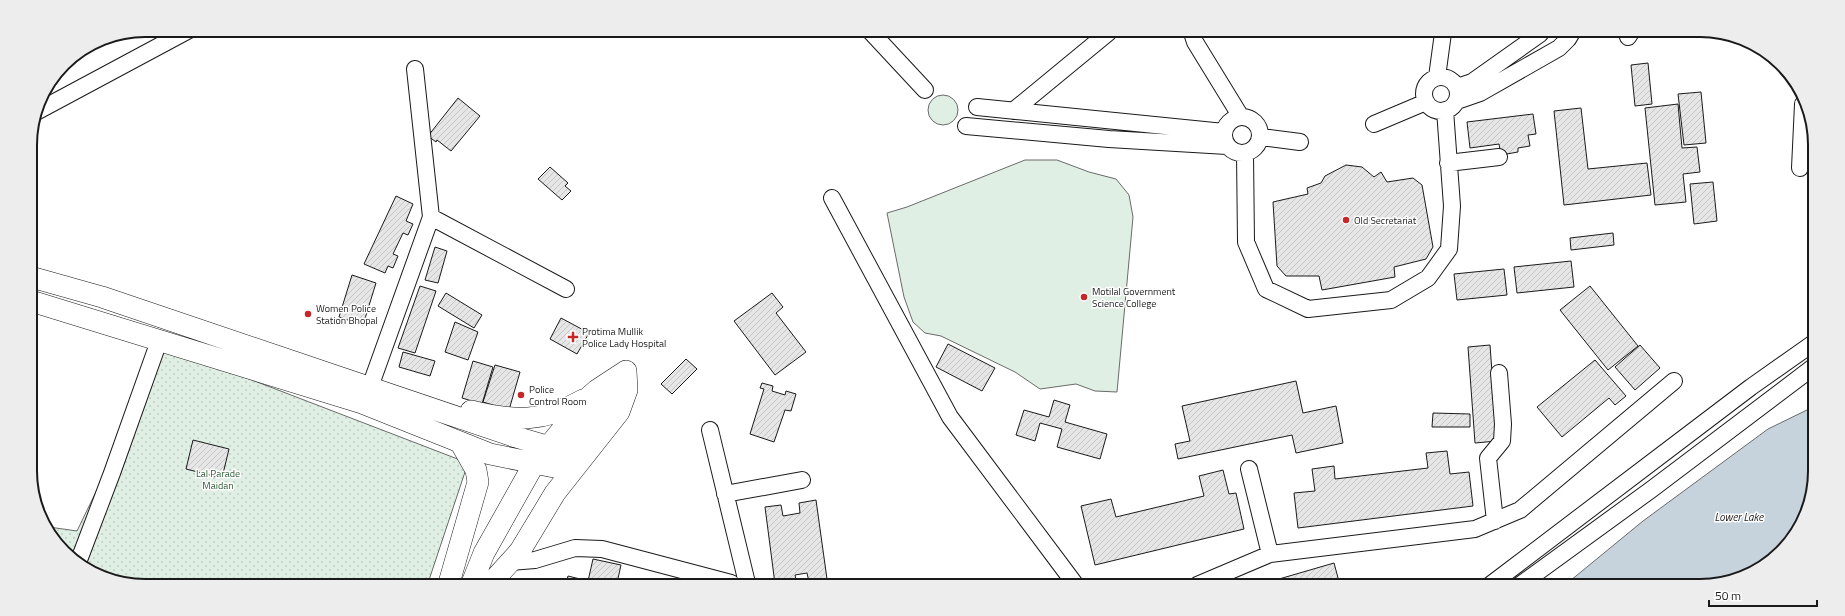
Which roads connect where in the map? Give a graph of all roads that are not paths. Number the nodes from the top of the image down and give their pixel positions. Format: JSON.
{"nodes":[{"id":1,"x":176,"y":37,"type":"edge"},
{"id":2,"x":876,"y":37,"type":"edge"},
{"id":3,"x":1103,"y":37,"type":"edge"},
{"id":4,"x":1193,"y":37,"type":"edge"},
{"id":5,"x":1442,"y":37,"type":"edge"},
{"id":6,"x":1536,"y":37,"type":"edge"},
{"id":7,"x":1541,"y":37,"type":"edge"},
{"id":8,"x":1569,"y":37,"type":"edge"},
{"id":9,"x":1554,"y":50,"type":"junction"},
{"id":10,"x":416,"y":69,"type":"dead end"},
{"id":11,"x":1437,"y":77,"type":"junction"},
{"id":12,"x":925,"y":90,"type":"dead end"},
{"id":13,"x":1453,"y":100,"type":"junction"},
{"id":14,"x":1426,"y":102,"type":"junction"},
{"id":15,"x":977,"y":107,"type":"dead end"},
{"id":16,"x":44,"y":108,"type":"edge"},
{"id":17,"x":1013,"y":111,"type":"junction"},
{"id":18,"x":1803,"y":113,"type":"edge"},
{"id":19,"x":1241,"y":117,"type":"junction"},
{"id":20,"x":1374,"y":124,"type":"dead end"},
{"id":21,"x":966,"y":126,"type":"dead end"},
{"id":22,"x":1261,"y":137,"type":"junction"},
{"id":23,"x":1225,"y":139,"type":"junction"},
{"id":24,"x":1300,"y":142,"type":"dead end"},
{"id":25,"x":1245,"y":154,"type":"junction"},
{"id":26,"x":1499,"y":157,"type":"dead end"},
{"id":27,"x":1448,"y":163,"type":"junction"},
{"id":28,"x":1800,"y":168,"type":"dead end"},
{"id":29,"x":832,"y":198,"type":"dead end"},
{"id":30,"x":431,"y":217,"type":"junction"},
{"id":31,"x":37,"y":279,"type":"edge"},
{"id":32,"x":566,"y":289,"type":"dead end"},
{"id":33,"x":37,"y":303,"type":"edge"},
{"id":34,"x":159,"y":341,"type":"junction"},
{"id":35,"x":1808,"y":347,"type":"edge"},
{"id":36,"x":626,"y":371,"type":"junction"},
{"id":37,"x":1808,"y":371,"type":"edge"},
{"id":38,"x":1498,"y":372,"type":"dead end"},
{"id":39,"x":1674,"y":381,"type":"dead end"},
{"id":40,"x":370,"y":387,"type":"junction"},
{"id":41,"x":589,"y":397,"type":"junction"},
{"id":42,"x":413,"y":402,"type":"junction"},
{"id":43,"x":710,"y":430,"type":"dead end"},
{"id":44,"x":460,"y":442,"type":"junction"},
{"id":45,"x":551,"y":457,"type":"junction"},
{"id":46,"x":1249,"y":469,"type":"dead end"},
{"id":47,"x":802,"y":480,"type":"dead end"},
{"id":48,"x":725,"y":494,"type":"junction"},
{"id":49,"x":1495,"y":521,"type":"junction"},
{"id":50,"x":1270,"y":554,"type":"junction"},
{"id":51,"x":80,"y":557,"type":"edge"},
{"id":52,"x":510,"y":562,"type":"junction"},
{"id":53,"x":450,"y":579,"type":"edge"},
{"id":54,"x":474,"y":579,"type":"edge"},
{"id":55,"x":492,"y":579,"type":"edge"},
{"id":56,"x":494,"y":579,"type":"edge"},
{"id":57,"x":713,"y":579,"type":"edge"},
{"id":58,"x":746,"y":579,"type":"edge"},
{"id":59,"x":1071,"y":579,"type":"edge"},
{"id":60,"x":1211,"y":579,"type":"edge"},
{"id":61,"x":1498,"y":579,"type":"edge"},
{"id":62,"x":1528,"y":579,"type":"edge"}],
"edges":[{"from":1,"to":16,"type":"street"},
{"from":2,"to":12,"type":"street"},
{"from":3,"to":17,"type":"street"},
{"from":4,"to":19,"type":"street"},
{"from":5,"to":11,"type":"street"},
{"from":6,"to":13,"type":"street"},
{"from":7,"to":9,"type":"street"},
{"from":8,"to":9,"type":"street"},
{"from":9,"to":13,"type":"street"},
{"from":10,"to":30,"type":"street"},
{"from":11,"to":13,"type":"street"},
{"from":11,"to":14,"type":"street"},
{"from":13,"to":14,"type":"street"},
{"from":13,"to":27,"type":"street"},
{"from":14,"to":20,"type":"street"},
{"from":15,"to":17,"type":"street"},
{"from":17,"to":23,"type":"street"},
{"from":18,"to":28,"type":"street"},
{"from":19,"to":22,"type":"street"},
{"from":19,"to":23,"type":"street"},
{"from":21,"to":23,"type":"street"},
{"from":22,"to":24,"type":"street"},
{"from":22,"to":25,"type":"street"},
{"from":23,"to":25,"type":"street"},
{"from":25,"to":27,"type":"street"},
{"from":26,"to":27,"type":"street"},
{"from":29,"to":59,"type":"street"},
{"from":30,"to":32,"type":"street"},
{"from":30,"to":40,"type":"street"},
{"from":31,"to":40,"type":"main road"},
{"from":33,"to":34,"type":"main road"},
{"from":34,"to":44,"type":"main road"},
{"from":34,"to":51,"type":"street"},
{"from":35,"to":61,"type":"street"},
{"from":36,"to":41,"type":"main road"},
{"from":36,"to":45,"type":"main road"},
{"from":36,"to":52,"type":"main road"},
{"from":37,"to":62,"type":"street"},
{"from":38,"to":49,"type":"street"},
{"from":39,"to":49,"type":"street"},
{"from":40,"to":42,"type":"main road"},
{"from":41,"to":42,"type":"main road"},
{"from":41,"to":45,"type":"main road"},
{"from":42,"to":45,"type":"main road"},
{"from":43,"to":48,"type":"street"},
{"from":44,"to":45,"type":"main road"},
{"from":44,"to":53,"type":"main road"},
{"from":45,"to":54,"type":"main road"},
{"from":45,"to":55,"type":"main road"},
{"from":46,"to":50,"type":"street"},
{"from":47,"to":48,"type":"street"},
{"from":48,"to":58,"type":"street"},
{"from":49,"to":50,"type":"street"},
{"from":50,"to":60,"type":"street"},
{"from":52,"to":56,"type":"main road"},
{"from":52,"to":57,"type":"street"}]}
